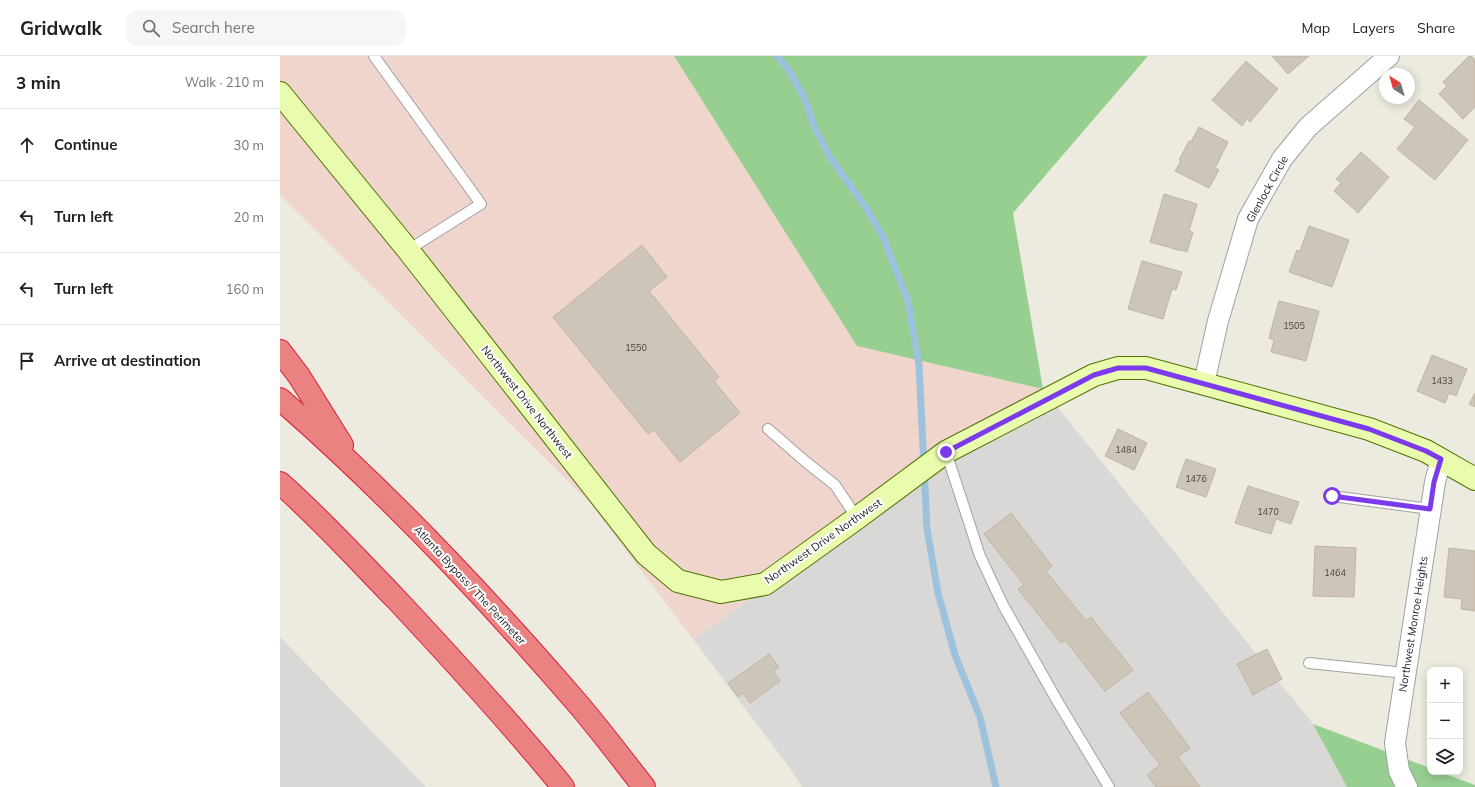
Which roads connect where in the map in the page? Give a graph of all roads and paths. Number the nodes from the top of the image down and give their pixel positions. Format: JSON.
{"nodes":[{"id":1,"x":374,"y":56,"type":"edge"},
{"id":2,"x":1389,"y":56,"type":"edge"},
{"id":3,"x":280,"y":93,"type":"edge"},
{"id":4,"x":408,"y":250,"type":"junction"},
{"id":5,"x":280,"y":351,"type":"edge"},
{"id":6,"x":1204,"y":383,"type":"junction"},
{"id":7,"x":280,"y":398,"type":"edge"},
{"id":8,"x":768,"y":429,"type":"dead end"},
{"id":9,"x":946,"y":452,"type":"junction"},
{"id":10,"x":1441,"y":459,"type":"junction"},
{"id":11,"x":356,"y":468,"type":"junction"},
{"id":12,"x":1475,"y":479,"type":"edge"},
{"id":13,"x":280,"y":483,"type":"edge"},
{"id":14,"x":1332,"y":496,"type":"dead end"},
{"id":15,"x":280,"y":502,"type":"edge"},
{"id":16,"x":1430,"y":509,"type":"junction"},
{"id":17,"x":857,"y":518,"type":"junction"},
{"id":18,"x":354,"y":556,"type":"junction"},
{"id":19,"x":1309,"y":663,"type":"dead end"},
{"id":20,"x":1405,"y":674,"type":"junction"},
{"id":21,"x":562,"y":787,"type":"edge"},
{"id":22,"x":644,"y":787,"type":"edge"},
{"id":23,"x":1109,"y":787,"type":"edge"},
{"id":24,"x":1407,"y":787,"type":"edge"}],
"edges":[{"from":1,"to":4,"type":"lane"},
{"from":2,"to":6,"type":"street","name":"Glenlock Circle"},
{"from":3,"to":4,"type":"street","name":"Northwest Drive Northwest"},
{"from":4,"to":17,"type":"street","name":"Northwest Drive Northwest"},
{"from":5,"to":11,"type":"highway"},
{"from":6,"to":9,"type":"street","name":"Northwest Drive Northwest"},
{"from":6,"to":10,"type":"street","name":"Northwest Drive Northwest"},
{"from":7,"to":11,"type":"highway","name":"Atlanta Bypass / The Perimeter"},
{"from":8,"to":17,"type":"lane"},
{"from":9,"to":17,"type":"street","name":"Northwest Drive Northwest"},
{"from":9,"to":23,"type":"lane"},
{"from":10,"to":12,"type":"street","name":"Northwest Drive Northwest"},
{"from":10,"to":16,"type":"street","name":"Northwest Monroe Heights"},
{"from":11,"to":22,"type":"highway","name":"Atlanta Bypass / The Perimeter"},
{"from":13,"to":18,"type":"highway"},
{"from":14,"to":16,"type":"lane"},
{"from":15,"to":18,"type":"highway"},
{"from":16,"to":20,"type":"street","name":"Northwest Monroe Heights"},
{"from":18,"to":21,"type":"highway"},
{"from":19,"to":20,"type":"lane"},
{"from":20,"to":24,"type":"street","name":"Northwest Monroe Heights"}]}
